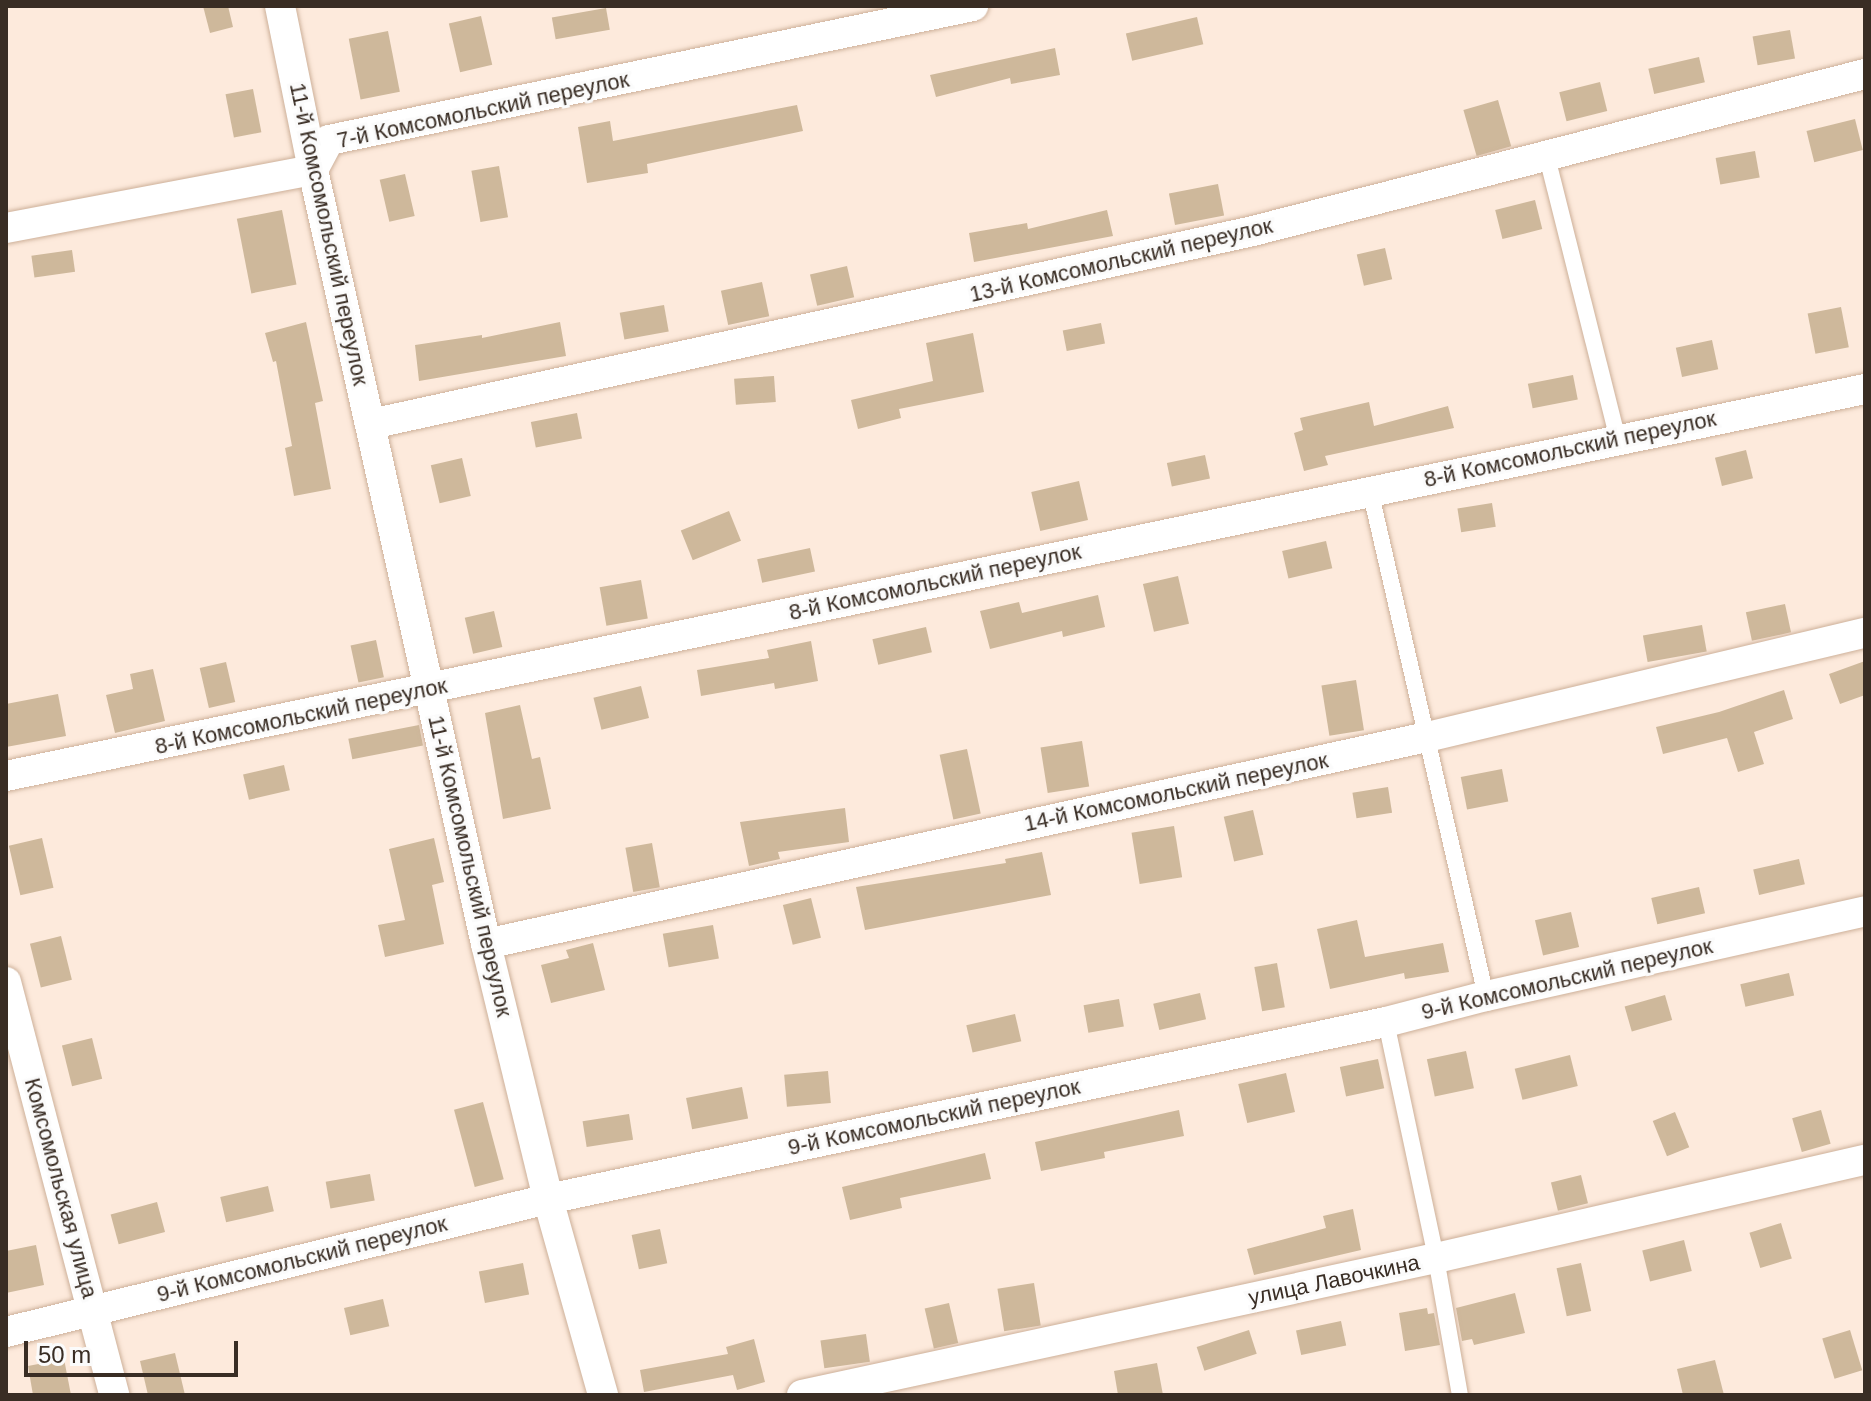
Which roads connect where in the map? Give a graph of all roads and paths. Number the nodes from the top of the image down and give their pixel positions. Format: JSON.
{"nodes":[{"id":1,"x":280,"y":6,"type":"edge"},
{"id":2,"x":973,"y":6,"type":"edge"},
{"id":3,"x":1865,"y":74,"type":"edge"},
{"id":4,"x":1546,"y":153,"type":"junction"},
{"id":5,"x":313,"y":170,"type":"junction"},
{"id":6,"x":6,"y":228,"type":"edge"},
{"id":7,"x":1865,"y":389,"type":"edge"},
{"id":8,"x":371,"y":424,"type":"junction"},
{"id":9,"x":1618,"y":440,"type":"junction"},
{"id":10,"x":1370,"y":490,"type":"junction"},
{"id":11,"x":1865,"y":633,"type":"edge"},
{"id":12,"x":430,"y":689,"type":"junction"},
{"id":13,"x":1427,"y":737,"type":"junction"},
{"id":14,"x":6,"y":776,"type":"edge"},
{"id":15,"x":1865,"y":911,"type":"edge"},
{"id":16,"x":486,"y":944,"type":"junction"},
{"id":17,"x":6,"y":982,"type":"edge"},
{"id":18,"x":1486,"y":996,"type":"junction"},
{"id":19,"x":1386,"y":1022,"type":"junction"},
{"id":20,"x":1865,"y":1160,"type":"edge"},
{"id":21,"x":548,"y":1199,"type":"junction"},
{"id":22,"x":1436,"y":1258,"type":"junction"},
{"id":23,"x":93,"y":1310,"type":"junction"},
{"id":24,"x":6,"y":1332,"type":"edge"},
{"id":25,"x":114,"y":1395,"type":"edge"},
{"id":26,"x":603,"y":1395,"type":"edge"},
{"id":27,"x":802,"y":1395,"type":"edge"},
{"id":28,"x":1460,"y":1395,"type":"edge"}],
"edges":[{"from":1,"to":5,"type":"street","name":"11-й Комсомольский переулок"},
{"from":2,"to":5,"type":"street","name":"7-й Комсомольский переулок"},
{"from":3,"to":4,"type":"street","name":"13-й Комсомольский переулок"},
{"from":4,"to":8,"type":"street","name":"13-й Комсомольский переулок"},
{"from":4,"to":9,"type":"lane"},
{"from":5,"to":6,"type":"street","name":"7-й Комсомольский переулок"},
{"from":5,"to":8,"type":"street","name":"11-й Комсомольский переулок"},
{"from":7,"to":9,"type":"street","name":"8-й Комсомольский переулок"},
{"from":8,"to":12,"type":"street","name":"11-й Комсомольский переулок"},
{"from":9,"to":10,"type":"street","name":"8-й Комсомольский переулок"},
{"from":10,"to":12,"type":"street","name":"8-й Комсомольский переулок"},
{"from":10,"to":13,"type":"lane"},
{"from":11,"to":13,"type":"street","name":"14-й Комсомольский переулок"},
{"from":12,"to":14,"type":"street","name":"8-й Комсомольский переулок"},
{"from":12,"to":16,"type":"street","name":"11-й Комсомольский переулок"},
{"from":13,"to":16,"type":"street","name":"14-й Комсомольский переулок"},
{"from":13,"to":18,"type":"lane"},
{"from":15,"to":18,"type":"street","name":"9-й Комсомольский переулок"},
{"from":16,"to":21,"type":"street","name":"11-й Комсомольский переулок"},
{"from":17,"to":23,"type":"street","name":"Комсомольская улица"},
{"from":18,"to":19,"type":"street","name":"9-й Комсомольский переулок"},
{"from":19,"to":21,"type":"street","name":"9-й Комсомольский переулок"},
{"from":19,"to":22,"type":"lane"},
{"from":20,"to":22,"type":"street","name":"улица Лавочкина"},
{"from":21,"to":23,"type":"street","name":"9-й Комсомольский переулок"},
{"from":21,"to":26,"type":"street","name":"11-й Комсомольский переулок"},
{"from":22,"to":27,"type":"street","name":"улица Лавочкина"},
{"from":22,"to":28,"type":"lane"},
{"from":23,"to":24,"type":"street","name":"9-й Комсомольский переулок"},
{"from":23,"to":25,"type":"street","name":"Комсомольская улица"}]}
